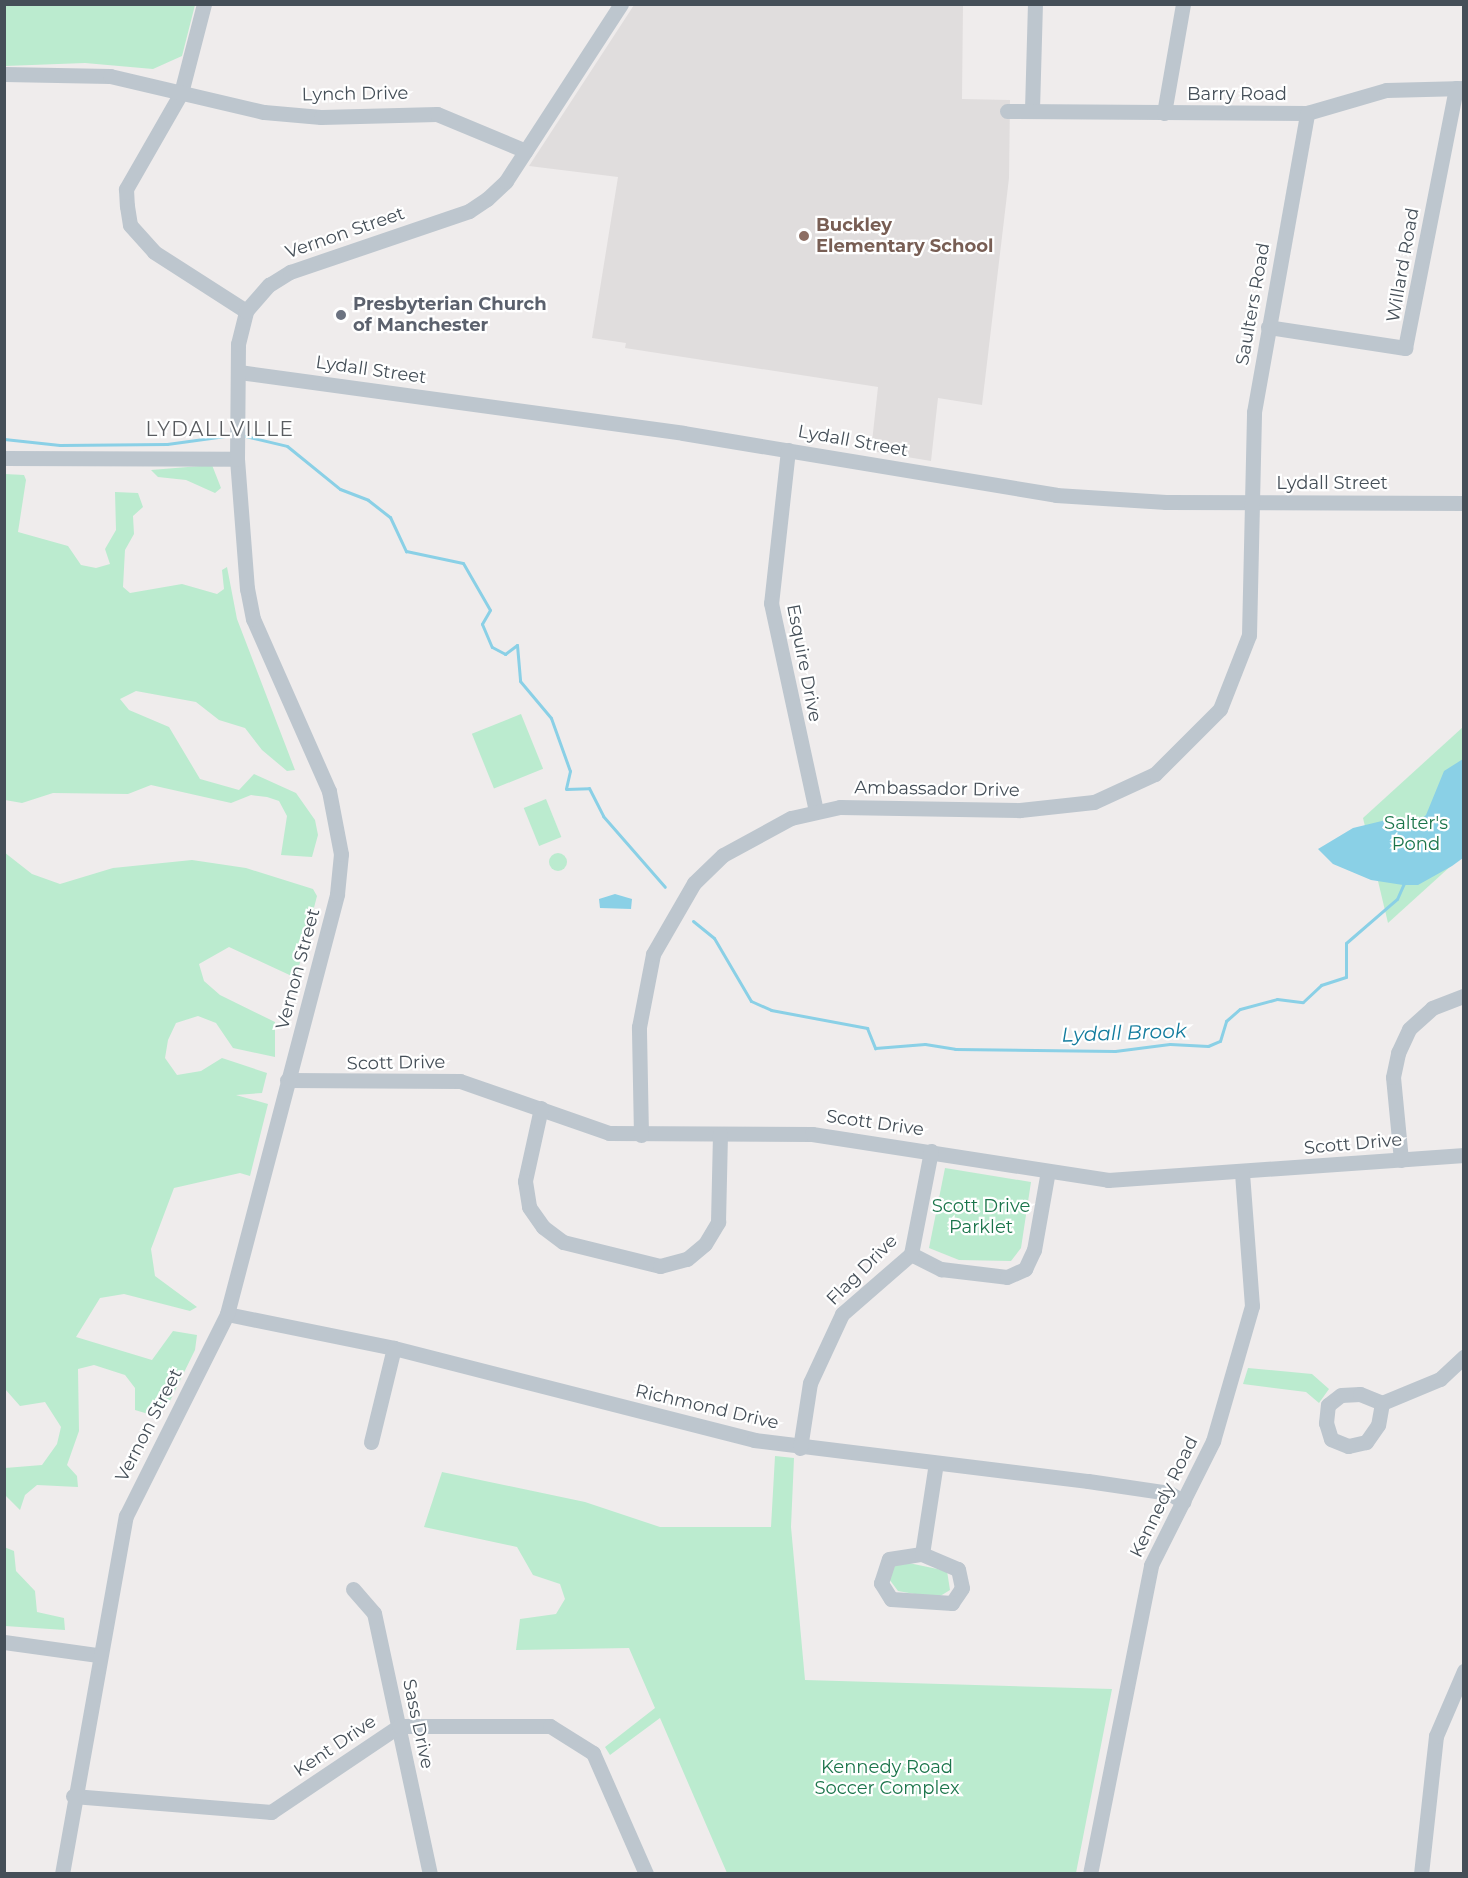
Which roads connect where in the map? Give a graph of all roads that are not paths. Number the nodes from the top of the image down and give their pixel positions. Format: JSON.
{"nodes":[{"id":1,"x":204,"y":4,"type":"edge"},
{"id":2,"x":621,"y":4,"type":"edge"},
{"id":3,"x":1035,"y":4,"type":"edge"},
{"id":4,"x":1183,"y":4,"type":"edge"},
{"id":5,"x":4,"y":74,"type":"edge"},
{"id":6,"x":1460,"y":88,"type":"edge"},
{"id":7,"x":181,"y":93,"type":"junction"},
{"id":8,"x":1032,"y":110,"type":"junction"},
{"id":9,"x":1007,"y":111,"type":"dead end"},
{"id":10,"x":1164,"y":113,"type":"junction"},
{"id":11,"x":1307,"y":113,"type":"junction"},
{"id":12,"x":526,"y":151,"type":"junction"},
{"id":13,"x":246,"y":311,"type":"junction"},
{"id":14,"x":1268,"y":327,"type":"junction"},
{"id":15,"x":239,"y":372,"type":"junction"},
{"id":16,"x":788,"y":450,"type":"junction"},
{"id":17,"x":4,"y":458,"type":"edge"},
{"id":18,"x":237,"y":459,"type":"junction"},
{"id":19,"x":1254,"y":502,"type":"junction"},
{"id":20,"x":1464,"y":503,"type":"edge"},
{"id":21,"x":816,"y":811,"type":"junction"},
{"id":22,"x":1464,"y":996,"type":"edge"},
{"id":23,"x":287,"y":1080,"type":"junction"},
{"id":24,"x":541,"y":1108,"type":"junction"},
{"id":25,"x":720,"y":1134,"type":"junction"},
{"id":26,"x":641,"y":1135,"type":"junction"},
{"id":27,"x":931,"y":1151,"type":"junction"},
{"id":28,"x":1464,"y":1155,"type":"edge"},
{"id":29,"x":1401,"y":1160,"type":"junction"},
{"id":30,"x":1048,"y":1171,"type":"junction"},
{"id":31,"x":1242,"y":1173,"type":"junction"},
{"id":32,"x":911,"y":1254,"type":"junction"},
{"id":33,"x":227,"y":1314,"type":"junction"},
{"id":34,"x":394,"y":1348,"type":"junction"},
{"id":35,"x":1464,"y":1357,"type":"edge"},
{"id":36,"x":1382,"y":1403,"type":"dead end"},
{"id":37,"x":371,"y":1442,"type":"dead end"},
{"id":38,"x":800,"y":1448,"type":"junction"},
{"id":39,"x":936,"y":1463,"type":"junction"},
{"id":40,"x":1184,"y":1502,"type":"junction"},
{"id":41,"x":922,"y":1554,"type":"junction"},
{"id":42,"x":353,"y":1589,"type":"dead end"},
{"id":43,"x":4,"y":1642,"type":"edge"},
{"id":44,"x":98,"y":1655,"type":"junction"},
{"id":45,"x":1464,"y":1671,"type":"edge"},
{"id":46,"x":399,"y":1726,"type":"junction"},
{"id":47,"x":73,"y":1796,"type":"junction"},
{"id":48,"x":62,"y":1874,"type":"edge"},
{"id":49,"x":430,"y":1874,"type":"edge"},
{"id":50,"x":646,"y":1874,"type":"edge"},
{"id":51,"x":1090,"y":1874,"type":"edge"},
{"id":52,"x":1421,"y":1874,"type":"edge"}],
"edges":[{"from":1,"to":7,"type":"street"},
{"from":2,"to":12,"type":"street","name":"Vernon Street"},
{"from":3,"to":8,"type":"street"},
{"from":4,"to":10,"type":"street"},
{"from":5,"to":7,"type":"street","name":"Lynch Drive"},
{"from":6,"to":11,"type":"street","name":"Barry Road"},
{"from":6,"to":14,"type":"street","name":"Willard Road"},
{"from":7,"to":12,"type":"street","name":"Lynch Drive"},
{"from":7,"to":13,"type":"street"},
{"from":8,"to":9,"type":"street","name":"Barry Road"},
{"from":8,"to":10,"type":"street","name":"Barry Road"},
{"from":10,"to":11,"type":"street","name":"Barry Road"},
{"from":11,"to":14,"type":"street","name":"Saulters Road"},
{"from":12,"to":13,"type":"street","name":"Vernon Street"},
{"from":13,"to":15,"type":"street","name":"Vernon Street"},
{"from":14,"to":19,"type":"street","name":"Saulters Road"},
{"from":15,"to":16,"type":"street","name":"Lydall Street"},
{"from":15,"to":18,"type":"street","name":"Vernon Street"},
{"from":16,"to":19,"type":"street","name":"Lydall Street"},
{"from":16,"to":21,"type":"street","name":"Esquire Drive"},
{"from":17,"to":18,"type":"street"},
{"from":18,"to":23,"type":"street","name":"Vernon Street"},
{"from":19,"to":20,"type":"street","name":"Lydall Street"},
{"from":19,"to":21,"type":"street","name":"Ambassador Drive"},
{"from":21,"to":26,"type":"street","name":"Ambassador Drive"},
{"from":22,"to":29,"type":"street"},
{"from":23,"to":24,"type":"street","name":"Scott Drive"},
{"from":23,"to":33,"type":"street","name":"Vernon Street"},
{"from":24,"to":25,"type":"street"},
{"from":24,"to":26,"type":"street","name":"Scott Drive"},
{"from":25,"to":26,"type":"street","name":"Scott Drive"},
{"from":25,"to":27,"type":"street","name":"Scott Drive"},
{"from":27,"to":30,"type":"street","name":"Scott Drive"},
{"from":27,"to":32,"type":"street","name":"Flag Drive"},
{"from":28,"to":29,"type":"street","name":"Scott Drive"},
{"from":29,"to":31,"type":"street","name":"Scott Drive"},
{"from":30,"to":31,"type":"street","name":"Scott Drive"},
{"from":30,"to":32,"type":"street"},
{"from":31,"to":40,"type":"street","name":"Kennedy Road"},
{"from":32,"to":38,"type":"street","name":"Flag Drive"},
{"from":33,"to":34,"type":"street","name":"Richmond Drive"},
{"from":33,"to":44,"type":"street","name":"Vernon Street"},
{"from":34,"to":37,"type":"street"},
{"from":34,"to":38,"type":"street","name":"Richmond Drive"},
{"from":35,"to":36,"type":"street"},
{"from":38,"to":39,"type":"street","name":"Richmond Drive"},
{"from":39,"to":40,"type":"street","name":"Richmond Drive"},
{"from":39,"to":41,"type":"street"},
{"from":40,"to":51,"type":"street","name":"Kennedy Road"},
{"from":41,"to":41,"type":"street"},
{"from":42,"to":46,"type":"street","name":"Sass Drive"},
{"from":43,"to":44,"type":"street"},
{"from":44,"to":47,"type":"street","name":"Vernon Street"},
{"from":45,"to":52,"type":"street"},
{"from":46,"to":47,"type":"street","name":"Kent Drive"},
{"from":46,"to":49,"type":"street","name":"Sass Drive"},
{"from":46,"to":50,"type":"street","name":"Kent Drive"},
{"from":47,"to":48,"type":"street","name":"Vernon Street"}]}
